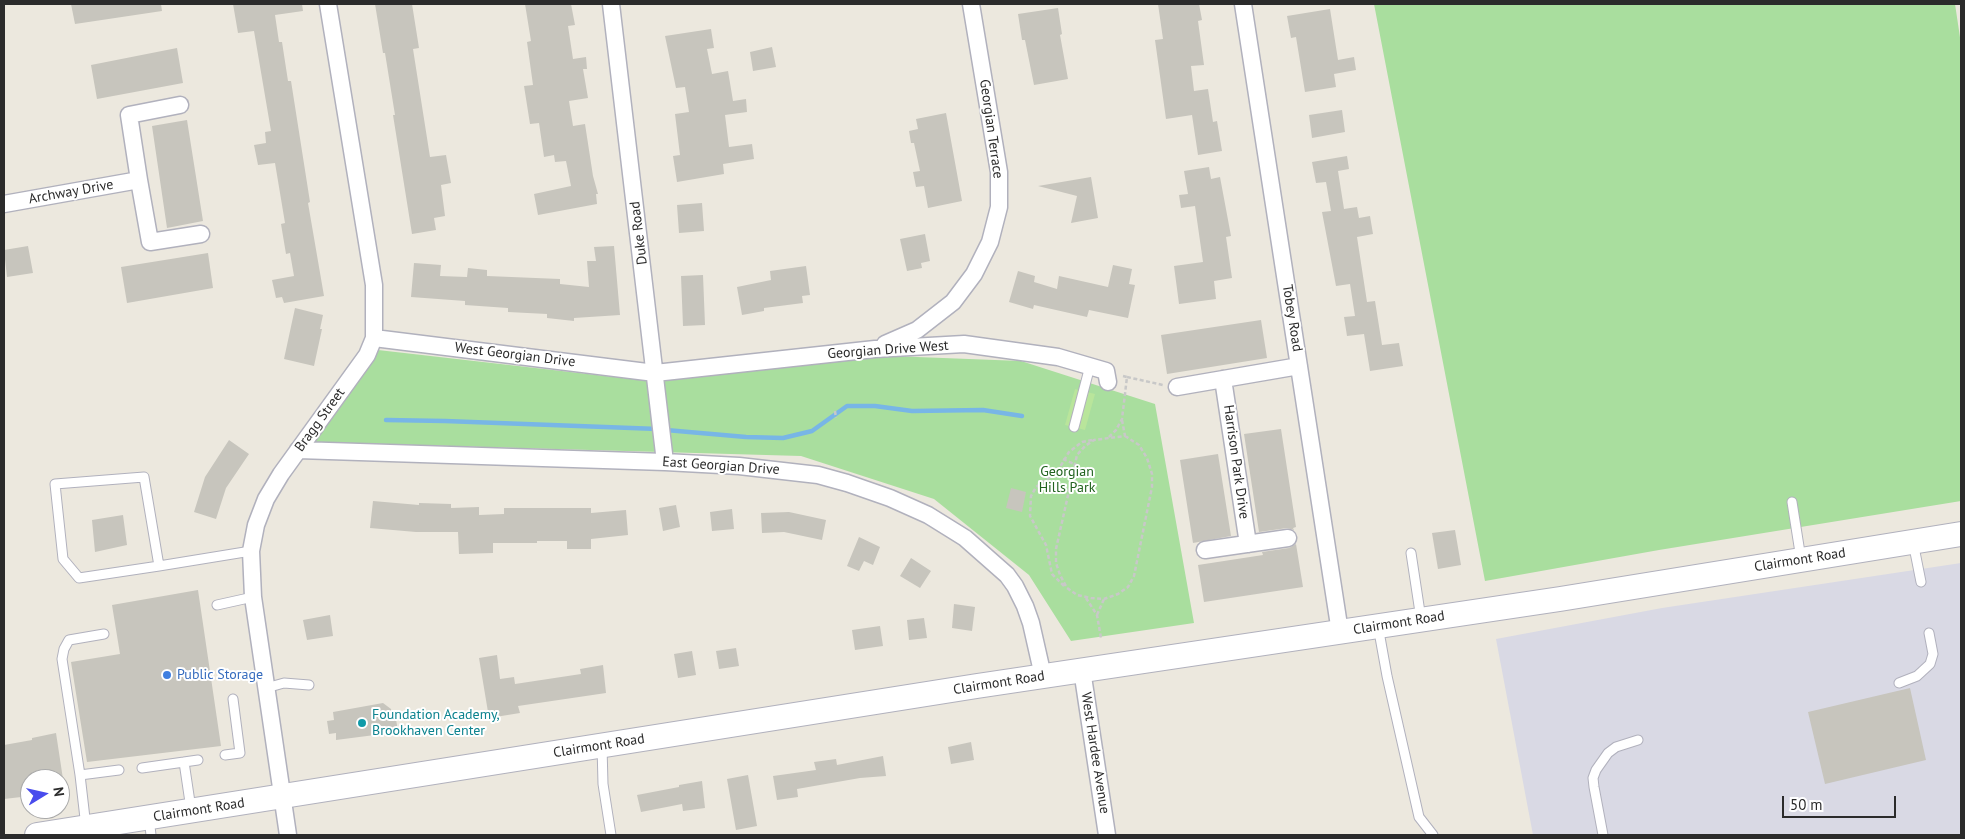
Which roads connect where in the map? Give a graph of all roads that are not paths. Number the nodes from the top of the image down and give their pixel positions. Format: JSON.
{"nodes":[{"id":1,"x":328,"y":4,"type":"edge"},
{"id":2,"x":611,"y":4,"type":"edge"},
{"id":3,"x":971,"y":4,"type":"edge"},
{"id":4,"x":1243,"y":4,"type":"edge"},
{"id":5,"x":180,"y":106,"type":"dead end"},
{"id":6,"x":139,"y":180,"type":"junction"},
{"id":7,"x":4,"y":204,"type":"edge"},
{"id":8,"x":201,"y":234,"type":"dead end"},
{"id":9,"x":374,"y":338,"type":"junction"},
{"id":10,"x":875,"y":348,"type":"junction"},
{"id":11,"x":1090,"y":366,"type":"junction"},
{"id":12,"x":1299,"y":366,"type":"junction"},
{"id":13,"x":655,"y":373,"type":"junction"},
{"id":14,"x":1107,"y":377,"type":"road end"},
{"id":15,"x":1223,"y":379,"type":"junction"},
{"id":16,"x":1177,"y":387,"type":"road end"},
{"id":17,"x":1074,"y":427,"type":"dead end"},
{"id":18,"x":298,"y":450,"type":"junction"},
{"id":19,"x":665,"y":462,"type":"junction"},
{"id":20,"x":1792,"y":502,"type":"dead end"},
{"id":21,"x":1961,"y":534,"type":"edge"},
{"id":22,"x":1288,"y":538,"type":"dead end"},
{"id":23,"x":1913,"y":542,"type":"junction"},
{"id":24,"x":1248,"y":544,"type":"junction"},
{"id":25,"x":1206,"y":550,"type":"dead end"},
{"id":26,"x":251,"y":551,"type":"junction"},
{"id":27,"x":1411,"y":553,"type":"dead end"},
{"id":28,"x":1801,"y":560,"type":"junction"},
{"id":29,"x":159,"y":566,"type":"junction"},
{"id":30,"x":1921,"y":582,"type":"dead end"},
{"id":31,"x":253,"y":597,"type":"junction"},
{"id":32,"x":217,"y":605,"type":"dead end"},
{"id":33,"x":1421,"y":620,"type":"junction"},
{"id":34,"x":1378,"y":626,"type":"junction"},
{"id":35,"x":1340,"y":632,"type":"junction"},
{"id":36,"x":1930,"y":633,"type":"dead end"},
{"id":37,"x":104,"y":634,"type":"dead end"},
{"id":38,"x":1082,"y":670,"type":"junction"},
{"id":39,"x":1043,"y":676,"type":"junction"},
{"id":40,"x":1899,"y":683,"type":"dead end"},
{"id":41,"x":309,"y":686,"type":"dead end"},
{"id":42,"x":266,"y":688,"type":"junction"},
{"id":43,"x":233,"y":699,"type":"dead end"},
{"id":44,"x":1638,"y":740,"type":"dead end"},
{"id":45,"x":602,"y":746,"type":"junction"},
{"id":46,"x":225,"y":755,"type":"dead end"},
{"id":47,"x":198,"y":760,"type":"dead end"},
{"id":48,"x":184,"y":762,"type":"junction"},
{"id":49,"x":142,"y":768,"type":"dead end"},
{"id":50,"x":119,"y":770,"type":"dead end"},
{"id":51,"x":80,"y":775,"type":"junction"},
{"id":52,"x":282,"y":798,"type":"junction"},
{"id":53,"x":191,"y":812,"type":"junction"},
{"id":54,"x":150,"y":827,"type":"edge"},
{"id":55,"x":86,"y":828,"type":"junction"},
{"id":56,"x":41,"y":835,"type":"edge"},
{"id":57,"x":288,"y":835,"type":"edge"},
{"id":58,"x":611,"y":835,"type":"edge"},
{"id":59,"x":1107,"y":835,"type":"edge"},
{"id":60,"x":1433,"y":835,"type":"edge"},
{"id":61,"x":1603,"y":835,"type":"edge"}],
"edges":[{"from":1,"to":9,"type":"street","name":"Bragg Street"},
{"from":2,"to":13,"type":"street","name":"Duke Road"},
{"from":3,"to":10,"type":"street","name":"Georgian Terrace"},
{"from":4,"to":12,"type":"street","name":"Tobey Road"},
{"from":5,"to":6,"type":"street"},
{"from":6,"to":7,"type":"street","name":"Archway Drive"},
{"from":6,"to":8,"type":"street"},
{"from":9,"to":13,"type":"street","name":"West Georgian Drive"},
{"from":9,"to":18,"type":"street","name":"Bragg Street"},
{"from":10,"to":11,"type":"street","name":"Georgian Drive West"},
{"from":10,"to":13,"type":"street","name":"Georgian Drive West"},
{"from":11,"to":14,"type":"street","name":"Georgian Drive West"},
{"from":11,"to":17,"type":"lane"},
{"from":12,"to":15,"type":"street"},
{"from":12,"to":35,"type":"street","name":"Tobey Road"},
{"from":13,"to":19,"type":"street","name":"Duke Road"},
{"from":15,"to":16,"type":"street"},
{"from":15,"to":24,"type":"street","name":"Harrison Park Drive"},
{"from":18,"to":19,"type":"street","name":"East Georgian Drive"},
{"from":18,"to":26,"type":"street","name":"Bragg Street"},
{"from":19,"to":39,"type":"street","name":"East Georgian Drive"},
{"from":20,"to":28,"type":"lane"},
{"from":21,"to":23,"type":"main road","name":"Clairmont Road"},
{"from":22,"to":24,"type":"street"},
{"from":23,"to":28,"type":"main road","name":"Clairmont Road"},
{"from":23,"to":30,"type":"lane"},
{"from":24,"to":25,"type":"street"},
{"from":26,"to":29,"type":"lane"},
{"from":26,"to":31,"type":"street","name":"Bragg Street"},
{"from":27,"to":33,"type":"lane"},
{"from":28,"to":33,"type":"main road","name":"Clairmont Road"},
{"from":29,"to":29,"type":"lane"},
{"from":31,"to":32,"type":"lane"},
{"from":31,"to":42,"type":"street","name":"Bragg Street"},
{"from":33,"to":34,"type":"main road","name":"Clairmont Road"},
{"from":34,"to":35,"type":"main road","name":"Clairmont Road"},
{"from":34,"to":60,"type":"lane"},
{"from":35,"to":38,"type":"main road","name":"Clairmont Road"},
{"from":36,"to":40,"type":"lane"},
{"from":37,"to":51,"type":"lane"},
{"from":38,"to":39,"type":"main road","name":"Clairmont Road"},
{"from":38,"to":59,"type":"street","name":"West Hardee Avenue"},
{"from":39,"to":45,"type":"main road","name":"Clairmont Road"},
{"from":41,"to":42,"type":"lane"},
{"from":42,"to":52,"type":"street","name":"Bragg Street"},
{"from":43,"to":46,"type":"lane"},
{"from":44,"to":61,"type":"lane"},
{"from":45,"to":52,"type":"main road","name":"Clairmont Road"},
{"from":45,"to":58,"type":"lane"},
{"from":47,"to":48,"type":"lane"},
{"from":48,"to":49,"type":"lane"},
{"from":48,"to":53,"type":"lane"},
{"from":50,"to":51,"type":"lane"},
{"from":51,"to":55,"type":"lane"},
{"from":52,"to":53,"type":"main road","name":"Clairmont Road"},
{"from":52,"to":57,"type":"street","name":"Bragg Street"},
{"from":53,"to":54,"type":"main road","name":"Clairmont Road"},
{"from":54,"to":55,"type":"main road","name":"Clairmont Road"},
{"from":55,"to":56,"type":"main road","name":"Clairmont Road"}]}
